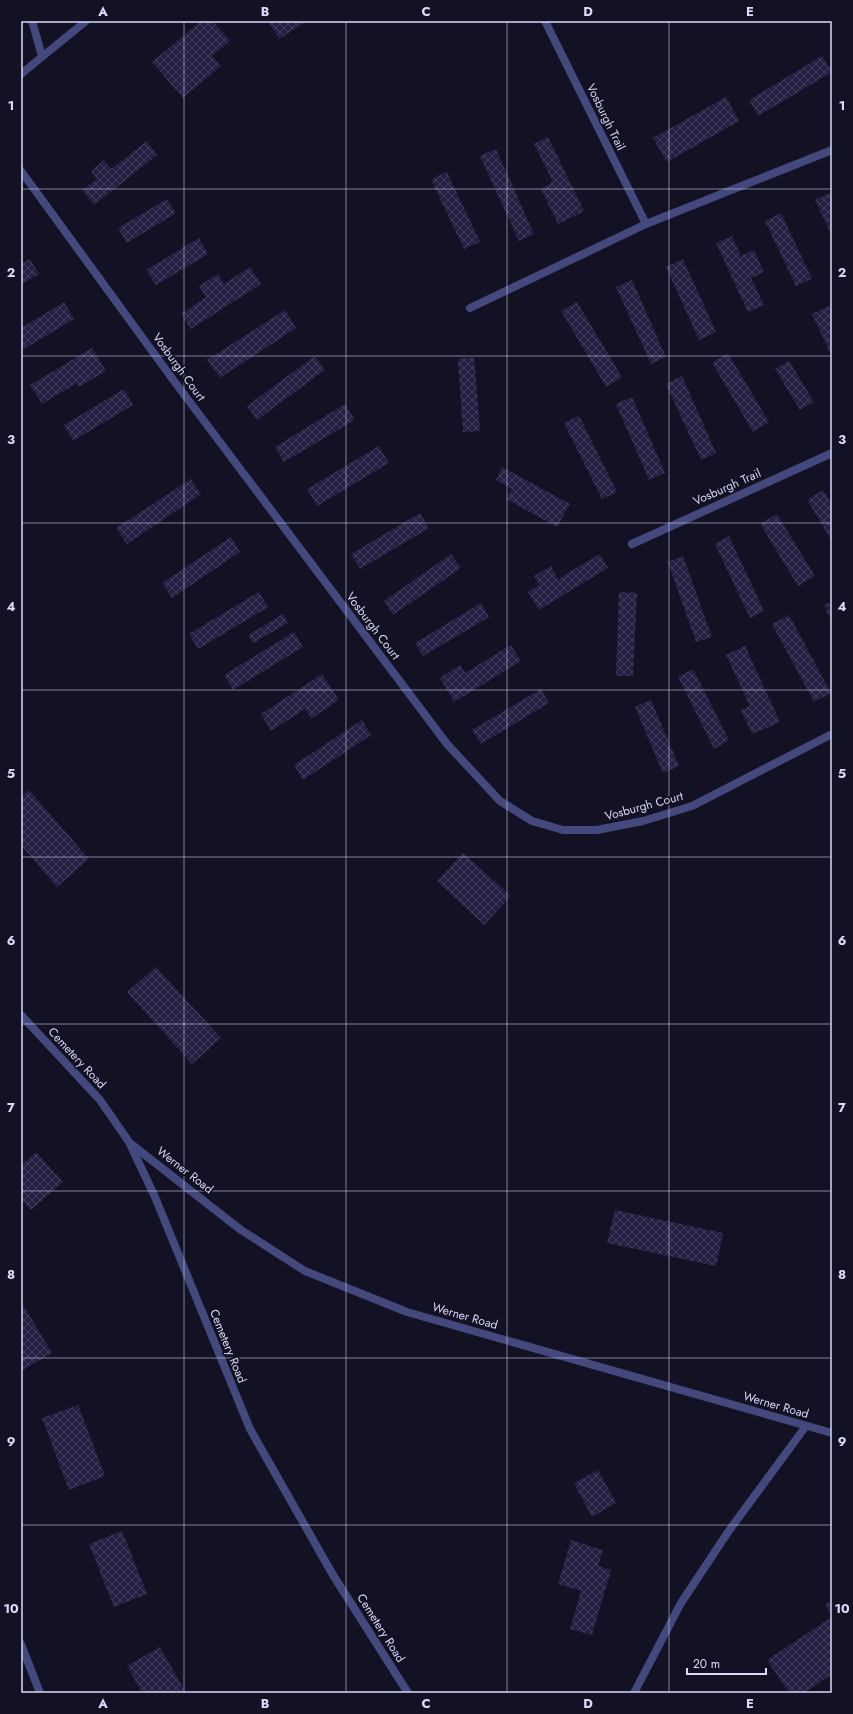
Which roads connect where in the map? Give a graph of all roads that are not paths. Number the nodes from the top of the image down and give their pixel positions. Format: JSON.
{"nodes":[{"id":1,"x":32,"y":21,"type":"edge"},
{"id":2,"x":86,"y":21,"type":"edge"},
{"id":3,"x":545,"y":21,"type":"edge"},
{"id":4,"x":42,"y":56,"type":"junction"},
{"id":5,"x":21,"y":74,"type":"edge"},
{"id":6,"x":832,"y":150,"type":"edge"},
{"id":7,"x":21,"y":170,"type":"edge"},
{"id":8,"x":646,"y":224,"type":"junction"},
{"id":9,"x":470,"y":308,"type":"dead end"},
{"id":10,"x":832,"y":453,"type":"edge"},
{"id":11,"x":632,"y":544,"type":"dead end"},
{"id":12,"x":832,"y":734,"type":"edge"},
{"id":13,"x":21,"y":1015,"type":"edge"},
{"id":14,"x":129,"y":1142,"type":"junction"},
{"id":15,"x":806,"y":1426,"type":"junction"},
{"id":16,"x":832,"y":1433,"type":"edge"},
{"id":17,"x":21,"y":1644,"type":"edge"},
{"id":18,"x":40,"y":1693,"type":"edge"},
{"id":19,"x":408,"y":1693,"type":"edge"},
{"id":20,"x":634,"y":1693,"type":"edge"}],
"edges":[{"from":1,"to":4,"type":"street"},
{"from":2,"to":4,"type":"street"},
{"from":3,"to":8,"type":"street","name":"Vosburgh Trail"},
{"from":4,"to":5,"type":"street"},
{"from":6,"to":8,"type":"street"},
{"from":7,"to":12,"type":"street","name":"Vosburgh Court"},
{"from":8,"to":9,"type":"street"},
{"from":10,"to":11,"type":"street","name":"Vosburgh Trail"},
{"from":13,"to":14,"type":"street","name":"Cemetery Road"},
{"from":14,"to":15,"type":"street","name":"Werner Road"},
{"from":14,"to":19,"type":"street","name":"Cemetery Road"},
{"from":15,"to":16,"type":"street","name":"Werner Road"},
{"from":15,"to":20,"type":"street"},
{"from":17,"to":18,"type":"street"}]}
